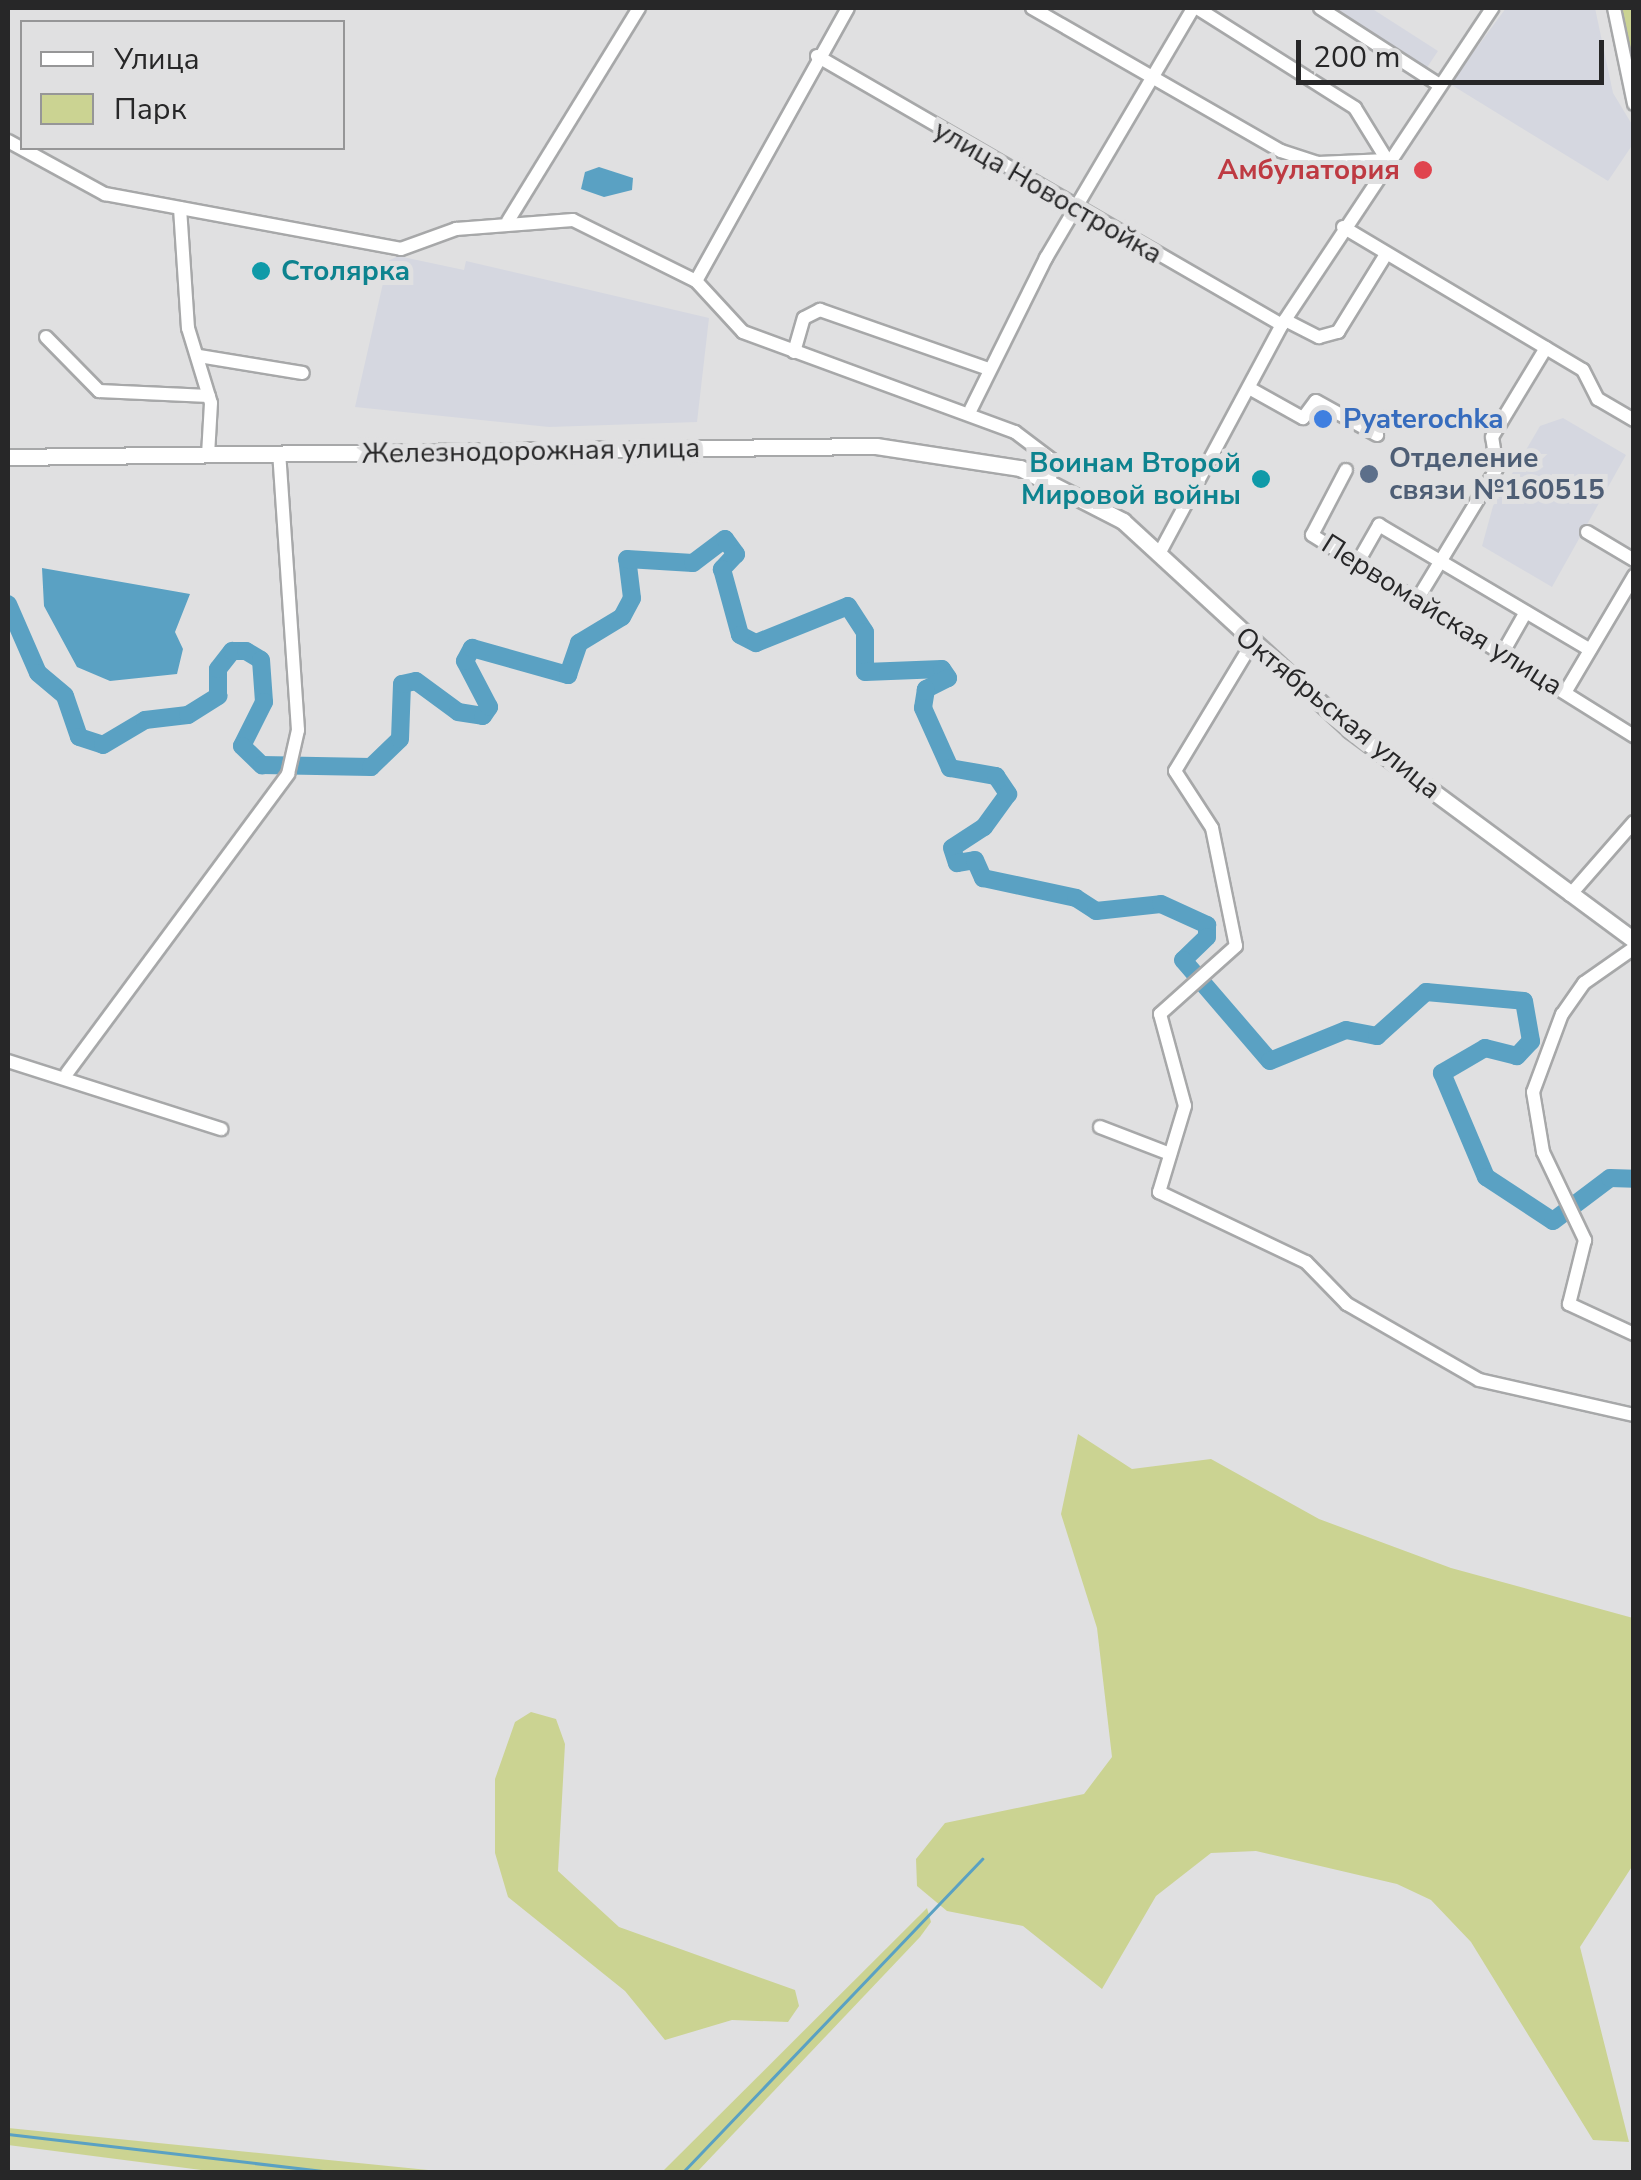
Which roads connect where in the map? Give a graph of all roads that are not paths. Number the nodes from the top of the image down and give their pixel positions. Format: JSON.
{"nodes":[{"id":1,"x":639,"y":8,"type":"edge"},
{"id":2,"x":848,"y":8,"type":"edge"},
{"id":3,"x":1032,"y":8,"type":"edge"},
{"id":4,"x":1195,"y":8,"type":"edge"},
{"id":5,"x":1320,"y":8,"type":"edge"},
{"id":6,"x":1492,"y":8,"type":"edge"},
{"id":7,"x":1614,"y":8,"type":"edge"},
{"id":8,"x":817,"y":56,"type":"junction"},
{"id":9,"x":1151,"y":70,"type":"junction"},
{"id":10,"x":1438,"y":84,"type":"junction"},
{"id":11,"x":1634,"y":104,"type":"edge"},
{"id":12,"x":24,"y":150,"type":"edge"},
{"id":13,"x":1387,"y":160,"type":"junction"},
{"id":14,"x":180,"y":208,"type":"junction"},
{"id":15,"x":1073,"y":209,"type":"junction"},
{"id":16,"x":508,"y":221,"type":"junction"},
{"id":17,"x":1343,"y":228,"type":"junction"},
{"id":18,"x":1386,"y":256,"type":"junction"},
{"id":19,"x":696,"y":281,"type":"junction"},
{"id":20,"x":1283,"y":323,"type":"junction"},
{"id":21,"x":46,"y":337,"type":"dead end"},
{"id":22,"x":1546,"y":348,"type":"junction"},
{"id":23,"x":794,"y":352,"type":"junction"},
{"id":24,"x":199,"y":356,"type":"junction"},
{"id":25,"x":986,"y":368,"type":"junction"},
{"id":26,"x":303,"y":373,"type":"dead end"},
{"id":27,"x":1249,"y":388,"type":"junction"},
{"id":28,"x":209,"y":396,"type":"junction"},
{"id":29,"x":971,"y":410,"type":"junction"},
{"id":30,"x":1634,"y":420,"type":"edge"},
{"id":31,"x":1377,"y":435,"type":"dead end"},
{"id":32,"x":279,"y":454,"type":"junction"},
{"id":33,"x":208,"y":455,"type":"junction"},
{"id":34,"x":8,"y":457,"type":"edge"},
{"id":35,"x":1346,"y":470,"type":"dead end"},
{"id":36,"x":1050,"y":480,"type":"junction"},
{"id":37,"x":1587,"y":532,"type":"dead end"},
{"id":38,"x":1159,"y":554,"type":"junction"},
{"id":39,"x":1634,"y":560,"type":"edge"},
{"id":40,"x":1440,"y":561,"type":"junction"},
{"id":41,"x":1358,"y":562,"type":"junction"},
{"id":42,"x":1634,"y":576,"type":"edge"},
{"id":43,"x":1417,"y":600,"type":"junction"},
{"id":44,"x":1526,"y":612,"type":"junction"},
{"id":45,"x":1251,"y":644,"type":"junction"},
{"id":46,"x":1590,"y":650,"type":"junction"},
{"id":47,"x":1502,"y":654,"type":"junction"},
{"id":48,"x":1566,"y":692,"type":"junction"},
{"id":49,"x":1634,"y":736,"type":"edge"},
{"id":50,"x":1634,"y":822,"type":"edge"},
{"id":51,"x":1570,"y":895,"type":"junction"},
{"id":52,"x":1634,"y":940,"type":"edge"},
{"id":53,"x":1634,"y":948,"type":"edge"},
{"id":54,"x":8,"y":1061,"type":"edge"},
{"id":55,"x":67,"y":1072,"type":"junction"},
{"id":56,"x":1100,"y":1128,"type":"dead end"},
{"id":57,"x":221,"y":1129,"type":"dead end"},
{"id":58,"x":1170,"y":1154,"type":"junction"},
{"id":59,"x":1634,"y":1334,"type":"edge"},
{"id":60,"x":1634,"y":1415,"type":"edge"}],
"edges":[{"from":1,"to":16,"type":"street"},
{"from":2,"to":8,"type":"street"},
{"from":3,"to":9,"type":"street"},
{"from":4,"to":9,"type":"street"},
{"from":4,"to":13,"type":"street"},
{"from":5,"to":10,"type":"street"},
{"from":6,"to":10,"type":"street"},
{"from":7,"to":11,"type":"street"},
{"from":8,"to":15,"type":"street","name":"улица Новостройка"},
{"from":8,"to":19,"type":"street"},
{"from":9,"to":13,"type":"street"},
{"from":9,"to":15,"type":"street"},
{"from":10,"to":13,"type":"street"},
{"from":12,"to":14,"type":"street"},
{"from":13,"to":17,"type":"street"},
{"from":14,"to":16,"type":"street"},
{"from":14,"to":24,"type":"street"},
{"from":15,"to":20,"type":"street","name":"улица Новостройка"},
{"from":15,"to":25,"type":"street"},
{"from":16,"to":19,"type":"street"},
{"from":17,"to":18,"type":"street"},
{"from":17,"to":20,"type":"street"},
{"from":18,"to":20,"type":"street","name":"улица Новостройка"},
{"from":18,"to":22,"type":"street"},
{"from":19,"to":23,"type":"street"},
{"from":20,"to":27,"type":"street"},
{"from":21,"to":28,"type":"street"},
{"from":22,"to":30,"type":"street"},
{"from":22,"to":40,"type":"street"},
{"from":23,"to":25,"type":"street"},
{"from":23,"to":29,"type":"street"},
{"from":24,"to":26,"type":"street"},
{"from":24,"to":28,"type":"street"},
{"from":25,"to":29,"type":"street"},
{"from":27,"to":31,"type":"street"},
{"from":27,"to":38,"type":"street"},
{"from":28,"to":33,"type":"street"},
{"from":29,"to":36,"type":"street"},
{"from":32,"to":33,"type":"street","name":"Железнодорожная улица"},
{"from":32,"to":36,"type":"street","name":"Железнодорожная улица"},
{"from":32,"to":55,"type":"street"},
{"from":33,"to":34,"type":"street","name":"Железнодорожная улица"},
{"from":35,"to":41,"type":"street","name":"Первомайская улица"},
{"from":36,"to":38,"type":"street","name":"Октябрьская улица"},
{"from":37,"to":39,"type":"street"},
{"from":38,"to":45,"type":"street","name":"Октябрьская улица"},
{"from":40,"to":41,"type":"street"},
{"from":40,"to":43,"type":"street"},
{"from":40,"to":44,"type":"street"},
{"from":41,"to":43,"type":"street","name":"Первомайская улица"},
{"from":42,"to":46,"type":"street"},
{"from":43,"to":47,"type":"street","name":"Первомайская улица"},
{"from":44,"to":46,"type":"street"},
{"from":44,"to":47,"type":"street"},
{"from":45,"to":51,"type":"street","name":"Октябрьская улица"},
{"from":45,"to":58,"type":"street"},
{"from":46,"to":48,"type":"street"},
{"from":47,"to":48,"type":"street","name":"Первомайская улица"},
{"from":48,"to":49,"type":"street","name":"Первомайская улица"},
{"from":50,"to":51,"type":"street"},
{"from":51,"to":52,"type":"street","name":"Октябрьская улица"},
{"from":53,"to":59,"type":"street"},
{"from":54,"to":55,"type":"street"},
{"from":55,"to":57,"type":"street"},
{"from":56,"to":58,"type":"street"},
{"from":58,"to":60,"type":"street"}]}
